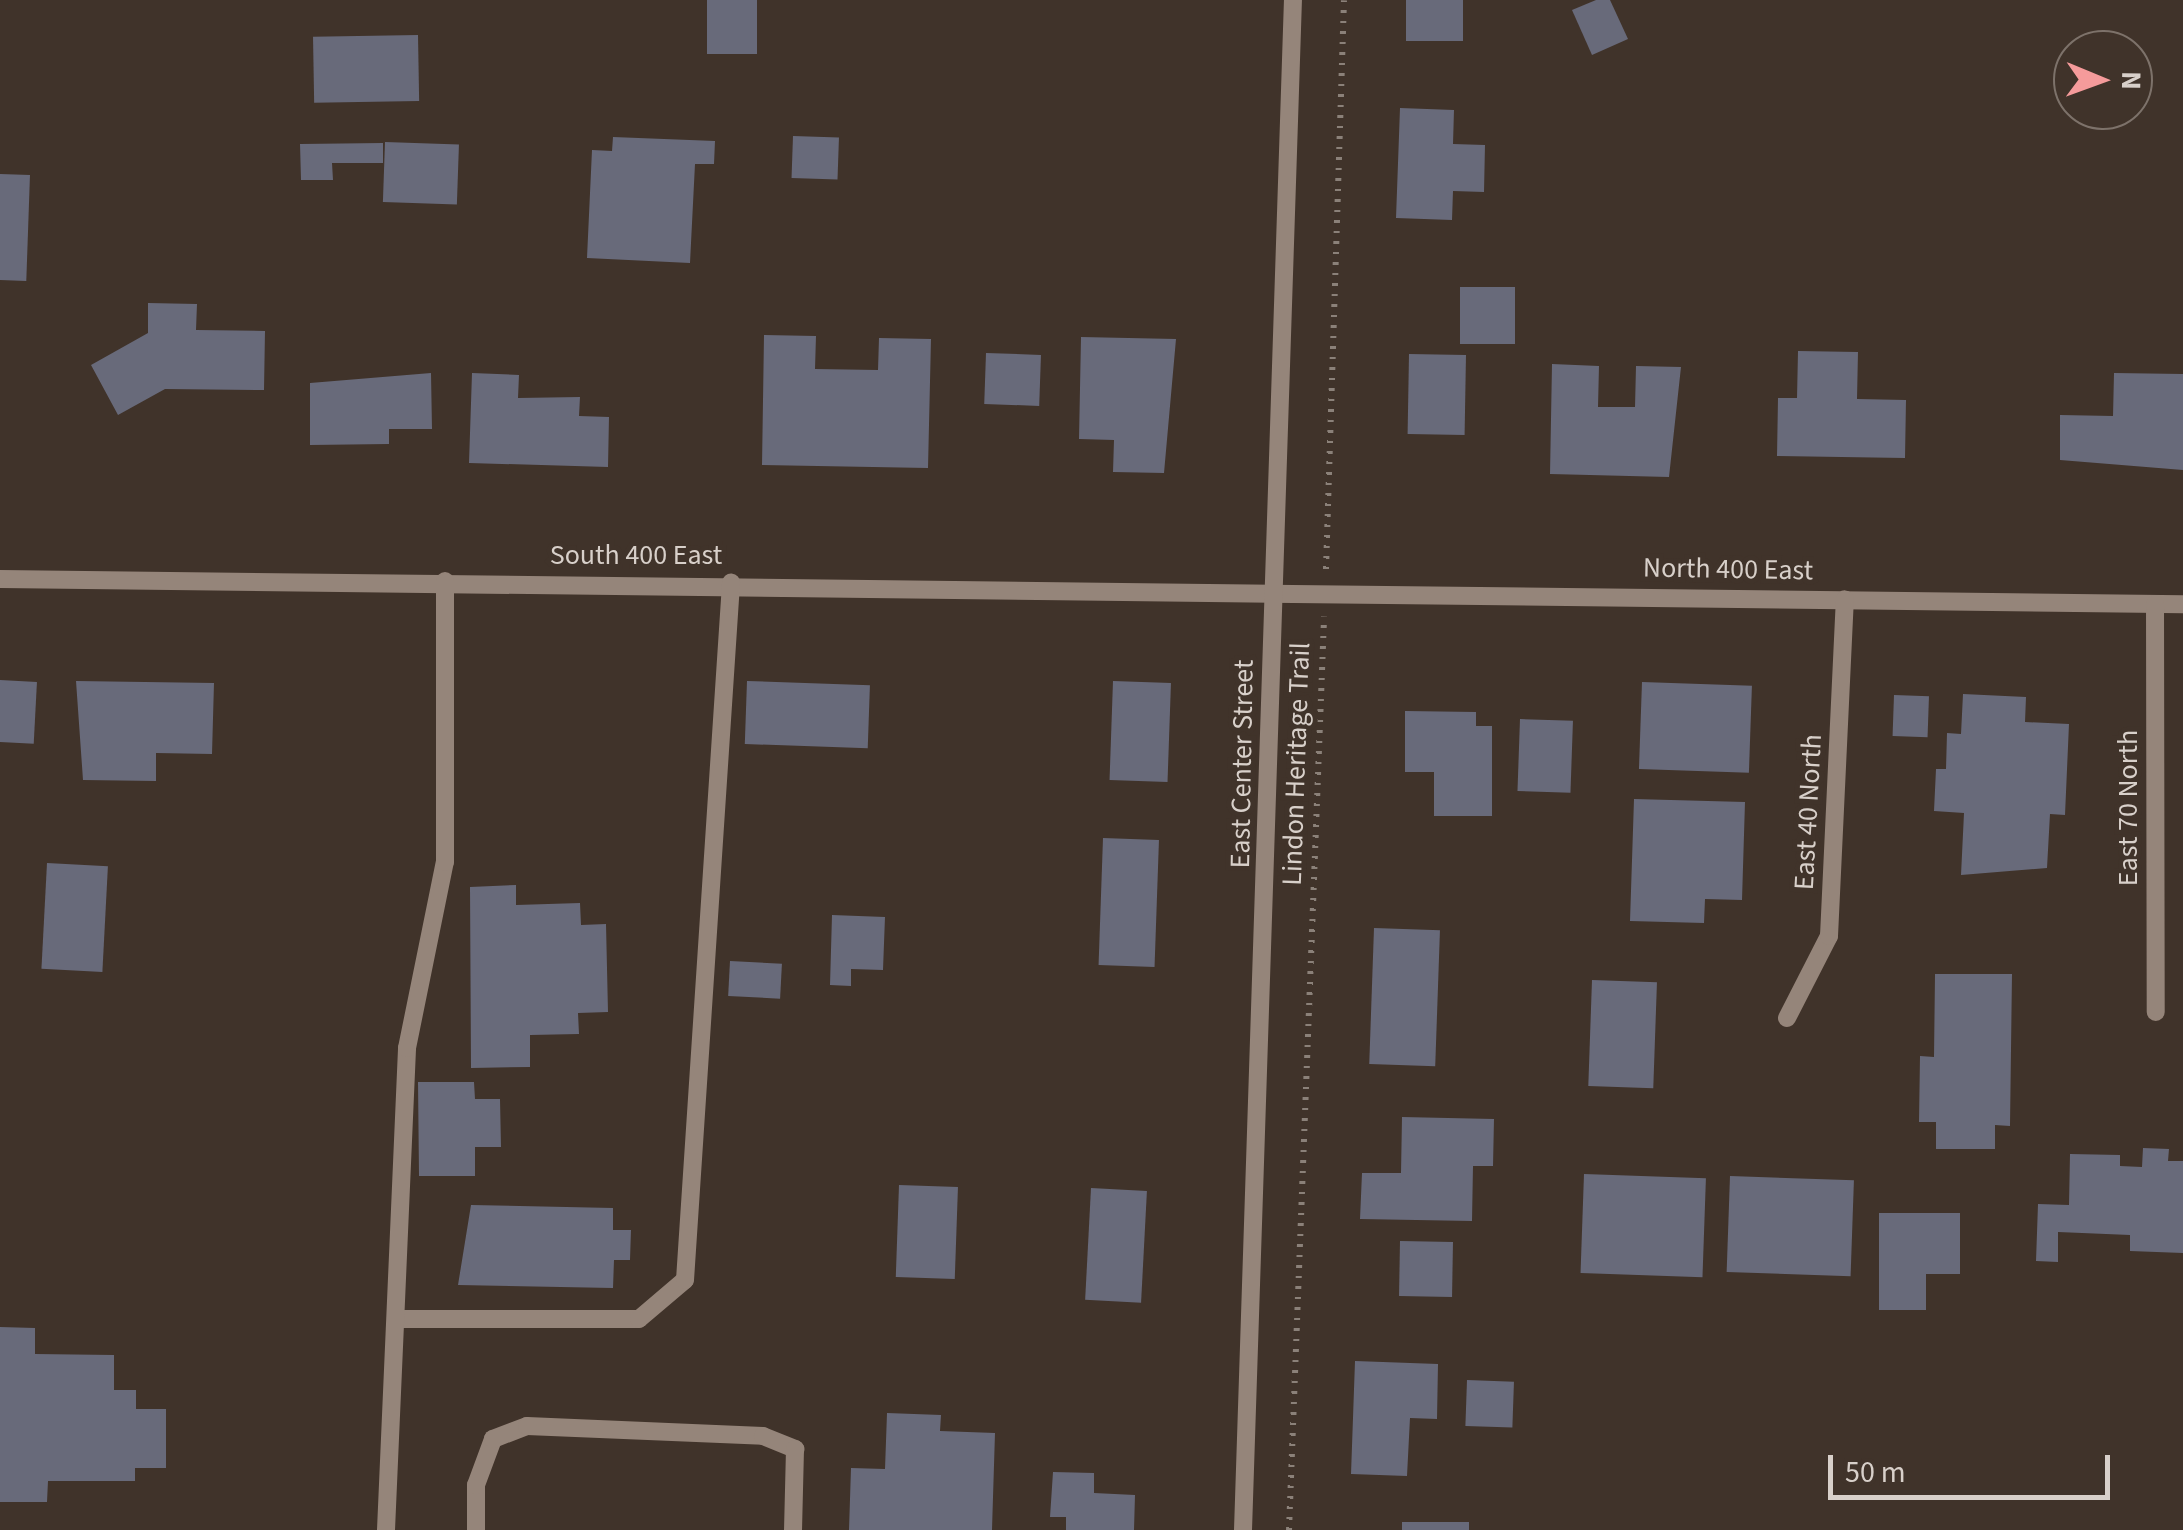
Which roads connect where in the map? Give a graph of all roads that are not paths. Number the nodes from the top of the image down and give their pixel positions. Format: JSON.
{"nodes":[{"id":1,"x":1293,"y":0,"type":"edge"},
{"id":2,"x":0,"y":579,"type":"edge"},
{"id":3,"x":445,"y":582,"type":"junction"},
{"id":4,"x":731,"y":583,"type":"junction"},
{"id":5,"x":1272,"y":587,"type":"junction"},
{"id":6,"x":1845,"y":599,"type":"junction"},
{"id":7,"x":2155,"y":604,"type":"junction"},
{"id":8,"x":2183,"y":604,"type":"edge"},
{"id":9,"x":2156,"y":1012,"type":"dead end"},
{"id":10,"x":1787,"y":1018,"type":"dead end"},
{"id":11,"x":400,"y":1319,"type":"junction"},
{"id":12,"x":386,"y":1530,"type":"edge"},
{"id":13,"x":476,"y":1530,"type":"edge"},
{"id":14,"x":793,"y":1530,"type":"edge"},
{"id":15,"x":1244,"y":1530,"type":"edge"}],
"edges":[{"from":1,"to":5,"type":"street","name":"East Center Street"},
{"from":2,"to":3,"type":"street","name":"South 400 East"},
{"from":3,"to":4,"type":"street","name":"South 400 East"},
{"from":3,"to":11,"type":"street"},
{"from":4,"to":5,"type":"street","name":"South 400 East"},
{"from":4,"to":11,"type":"street"},
{"from":5,"to":6,"type":"street","name":"North 400 East"},
{"from":5,"to":15,"type":"street","name":"East Center Street"},
{"from":6,"to":7,"type":"street","name":"North 400 East"},
{"from":6,"to":10,"type":"street","name":"East 40 North"},
{"from":7,"to":8,"type":"street","name":"North 400 East"},
{"from":7,"to":9,"type":"street","name":"East 70 North"},
{"from":11,"to":12,"type":"street"},
{"from":13,"to":14,"type":"street"}]}
